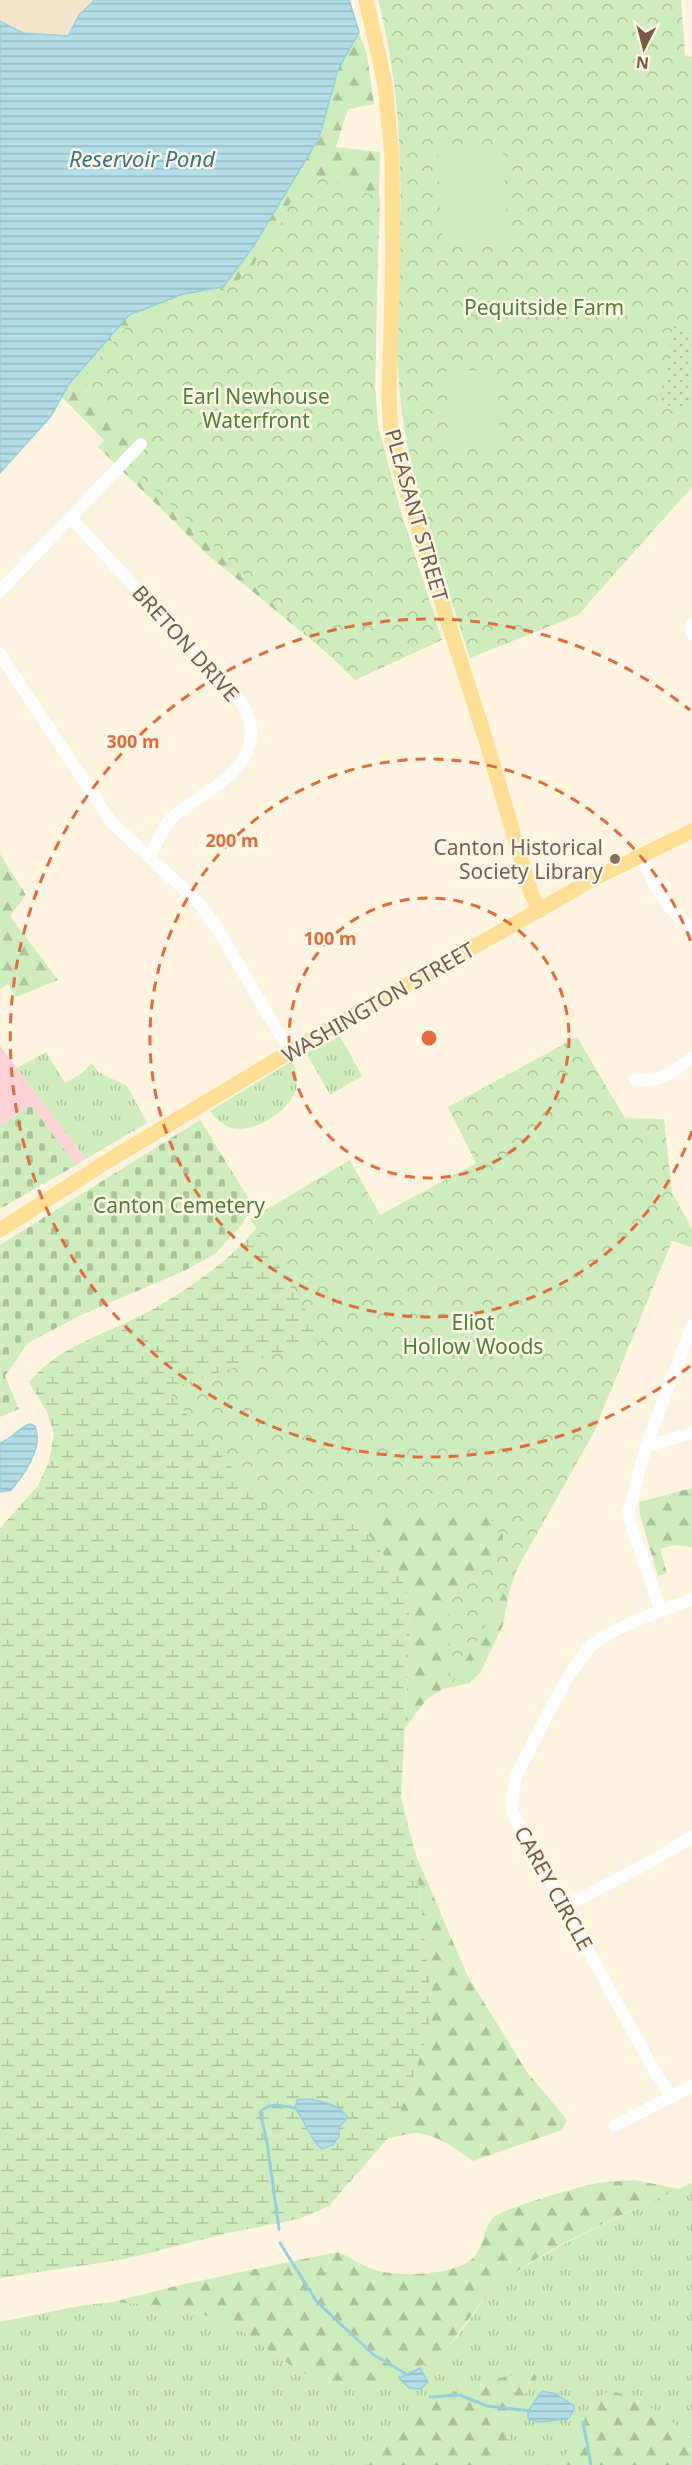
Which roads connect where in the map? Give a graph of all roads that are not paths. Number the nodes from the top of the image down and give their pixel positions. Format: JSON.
{"nodes":[{"id":1,"x":366,"y":0,"type":"edge"},
{"id":2,"x":141,"y":444,"type":"dead end"},
{"id":3,"x":70,"y":517,"type":"junction"},
{"id":4,"x":0,"y":591,"type":"edge"},
{"id":5,"x":692,"y":624,"type":"edge"},
{"id":6,"x":692,"y":634,"type":"edge"},
{"id":7,"x":0,"y":654,"type":"edge"},
{"id":8,"x":692,"y":831,"type":"edge"},
{"id":9,"x":640,"y":855,"type":"junction"},
{"id":10,"x":150,"y":858,"type":"junction"},
{"id":11,"x":540,"y":910,"type":"junction"},
{"id":12,"x":692,"y":927,"type":"edge"},
{"id":13,"x":293,"y":1050,"type":"junction"},
{"id":14,"x":692,"y":1058,"type":"edge"},
{"id":15,"x":635,"y":1079,"type":"dead end"},
{"id":16,"x":70,"y":1185,"type":"junction"},
{"id":17,"x":0,"y":1221,"type":"edge"},
{"id":18,"x":0,"y":1230,"type":"edge"},
{"id":19,"x":692,"y":1326,"type":"edge"},
{"id":20,"x":692,"y":1433,"type":"edge"},
{"id":21,"x":646,"y":1446,"type":"junction"},
{"id":22,"x":692,"y":1599,"type":"edge"},
{"id":23,"x":661,"y":1611,"type":"junction"},
{"id":24,"x":692,"y":1837,"type":"edge"},
{"id":25,"x":564,"y":1906,"type":"junction"},
{"id":26,"x":692,"y":2086,"type":"edge"},
{"id":27,"x":672,"y":2097,"type":"junction"},
{"id":28,"x":614,"y":2126,"type":"dead end"}],
"edges":[{"from":1,"to":11,"type":"main road","name":"PLEASANT STREET"},
{"from":2,"to":3,"type":"street"},
{"from":3,"to":4,"type":"street"},
{"from":3,"to":10,"type":"street","name":"BRETON DRIVE"},
{"from":5,"to":6,"type":"street"},
{"from":7,"to":10,"type":"street"},
{"from":8,"to":9,"type":"main road","name":"WASHINGTON STREET"},
{"from":9,"to":11,"type":"main road","name":"WASHINGTON STREET"},
{"from":9,"to":12,"type":"street"},
{"from":10,"to":13,"type":"street"},
{"from":11,"to":13,"type":"main road","name":"WASHINGTON STREET"},
{"from":13,"to":16,"type":"main road","name":"WASHINGTON STREET"},
{"from":14,"to":15,"type":"street"},
{"from":16,"to":17,"type":"main road","name":"WASHINGTON STREET"},
{"from":16,"to":18,"type":"main road","name":"WASHINGTON STREET"},
{"from":19,"to":21,"type":"street"},
{"from":20,"to":21,"type":"street"},
{"from":21,"to":23,"type":"street"},
{"from":22,"to":23,"type":"street","name":"CAREY CIRCLE"},
{"from":23,"to":25,"type":"street","name":"CAREY CIRCLE"},
{"from":24,"to":25,"type":"street"},
{"from":25,"to":27,"type":"street","name":"CAREY CIRCLE"},
{"from":26,"to":27,"type":"street"},
{"from":27,"to":28,"type":"street"}]}
